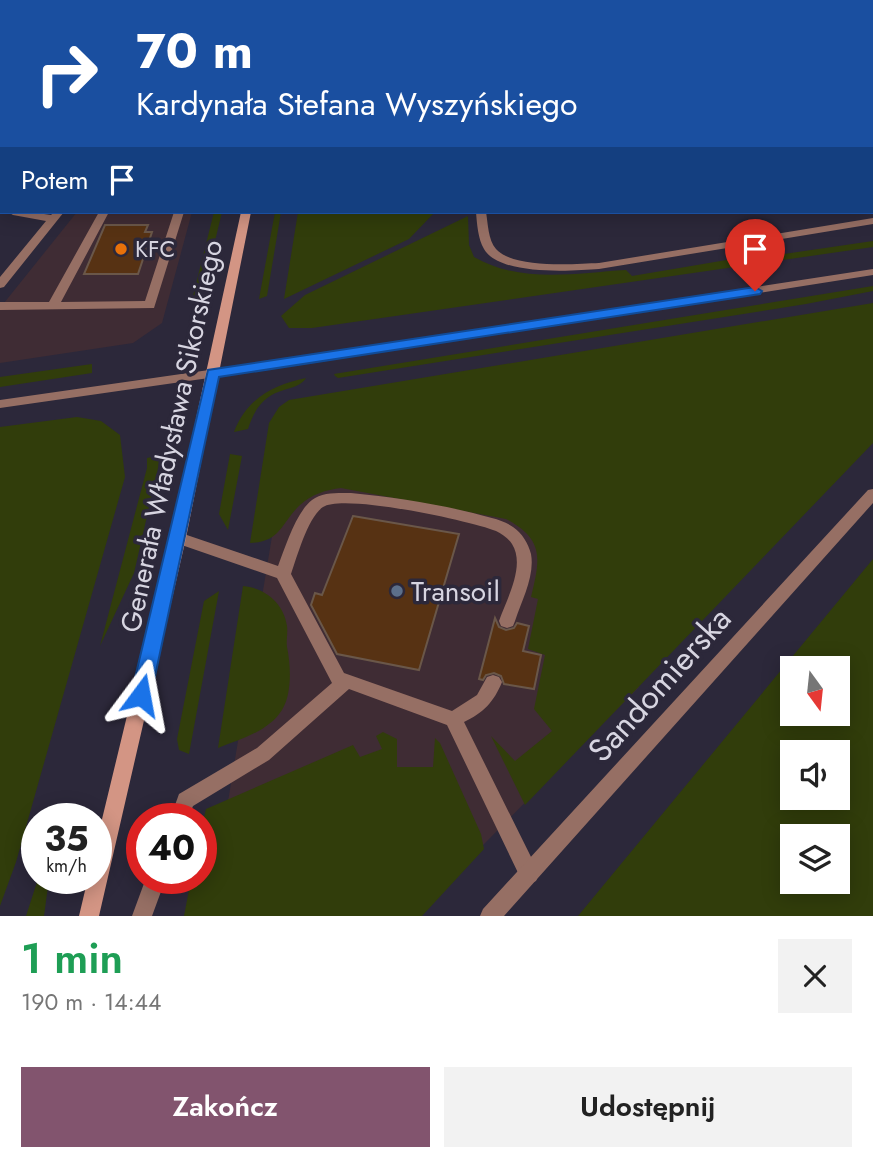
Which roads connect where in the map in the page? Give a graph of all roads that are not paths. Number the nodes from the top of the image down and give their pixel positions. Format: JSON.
{"nodes":[{"id":1,"x":103,"y":214,"type":"edge"},
{"id":2,"x":178,"y":214,"type":"edge"},
{"id":3,"x":246,"y":214,"type":"edge"},
{"id":4,"x":481,"y":214,"type":"edge"},
{"id":5,"x":56,"y":215,"type":"edge"},
{"id":6,"x":873,"y":220,"type":"edge"},
{"id":7,"x":873,"y":272,"type":"edge"},
{"id":8,"x":0,"y":285,"type":"edge"},
{"id":9,"x":0,"y":306,"type":"edge"},
{"id":10,"x":53,"y":306,"type":"junction"},
{"id":11,"x":213,"y":373,"type":"junction"},
{"id":12,"x":0,"y":404,"type":"edge"},
{"id":13,"x":873,"y":494,"type":"edge"},
{"id":14,"x":178,"y":538,"type":"junction"},
{"id":15,"x":283,"y":574,"type":"junction"},
{"id":16,"x":507,"y":621,"type":"dead end"},
{"id":17,"x":345,"y":682,"type":"junction"},
{"id":18,"x":493,"y":682,"type":"dead end"},
{"id":19,"x":453,"y":719,"type":"junction"},
{"id":20,"x":185,"y":803,"type":"edge"},
{"id":21,"x":529,"y":874,"type":"junction"},
{"id":22,"x":150,"y":894,"type":"edge"},
{"id":23,"x":89,"y":916,"type":"edge"},
{"id":24,"x":142,"y":916,"type":"edge"},
{"id":25,"x":491,"y":916,"type":"edge"}],
"edges":[{"from":1,"to":10,"type":"street"},
{"from":2,"to":10,"type":"street"},
{"from":3,"to":11,"type":"street","name":"Generała Władysława Sikorskiego"},
{"from":4,"to":6,"type":"street"},
{"from":5,"to":8,"type":"street"},
{"from":7,"to":11,"type":"street"},
{"from":9,"to":10,"type":"street"},
{"from":11,"to":12,"type":"street"},
{"from":11,"to":14,"type":"street","name":"Generała Władysława Sikorskiego"},
{"from":13,"to":21,"type":"street","name":"Sandomierska"},
{"from":14,"to":15,"type":"street"},
{"from":14,"to":23,"type":"street","name":"Generała Władysława Sikorskiego"},
{"from":15,"to":16,"type":"street"},
{"from":15,"to":17,"type":"street"},
{"from":17,"to":19,"type":"street"},
{"from":17,"to":20,"type":"street"},
{"from":18,"to":19,"type":"street"},
{"from":19,"to":21,"type":"street"},
{"from":21,"to":25,"type":"street","name":"Sandomierska"},
{"from":22,"to":24,"type":"street"}]}
